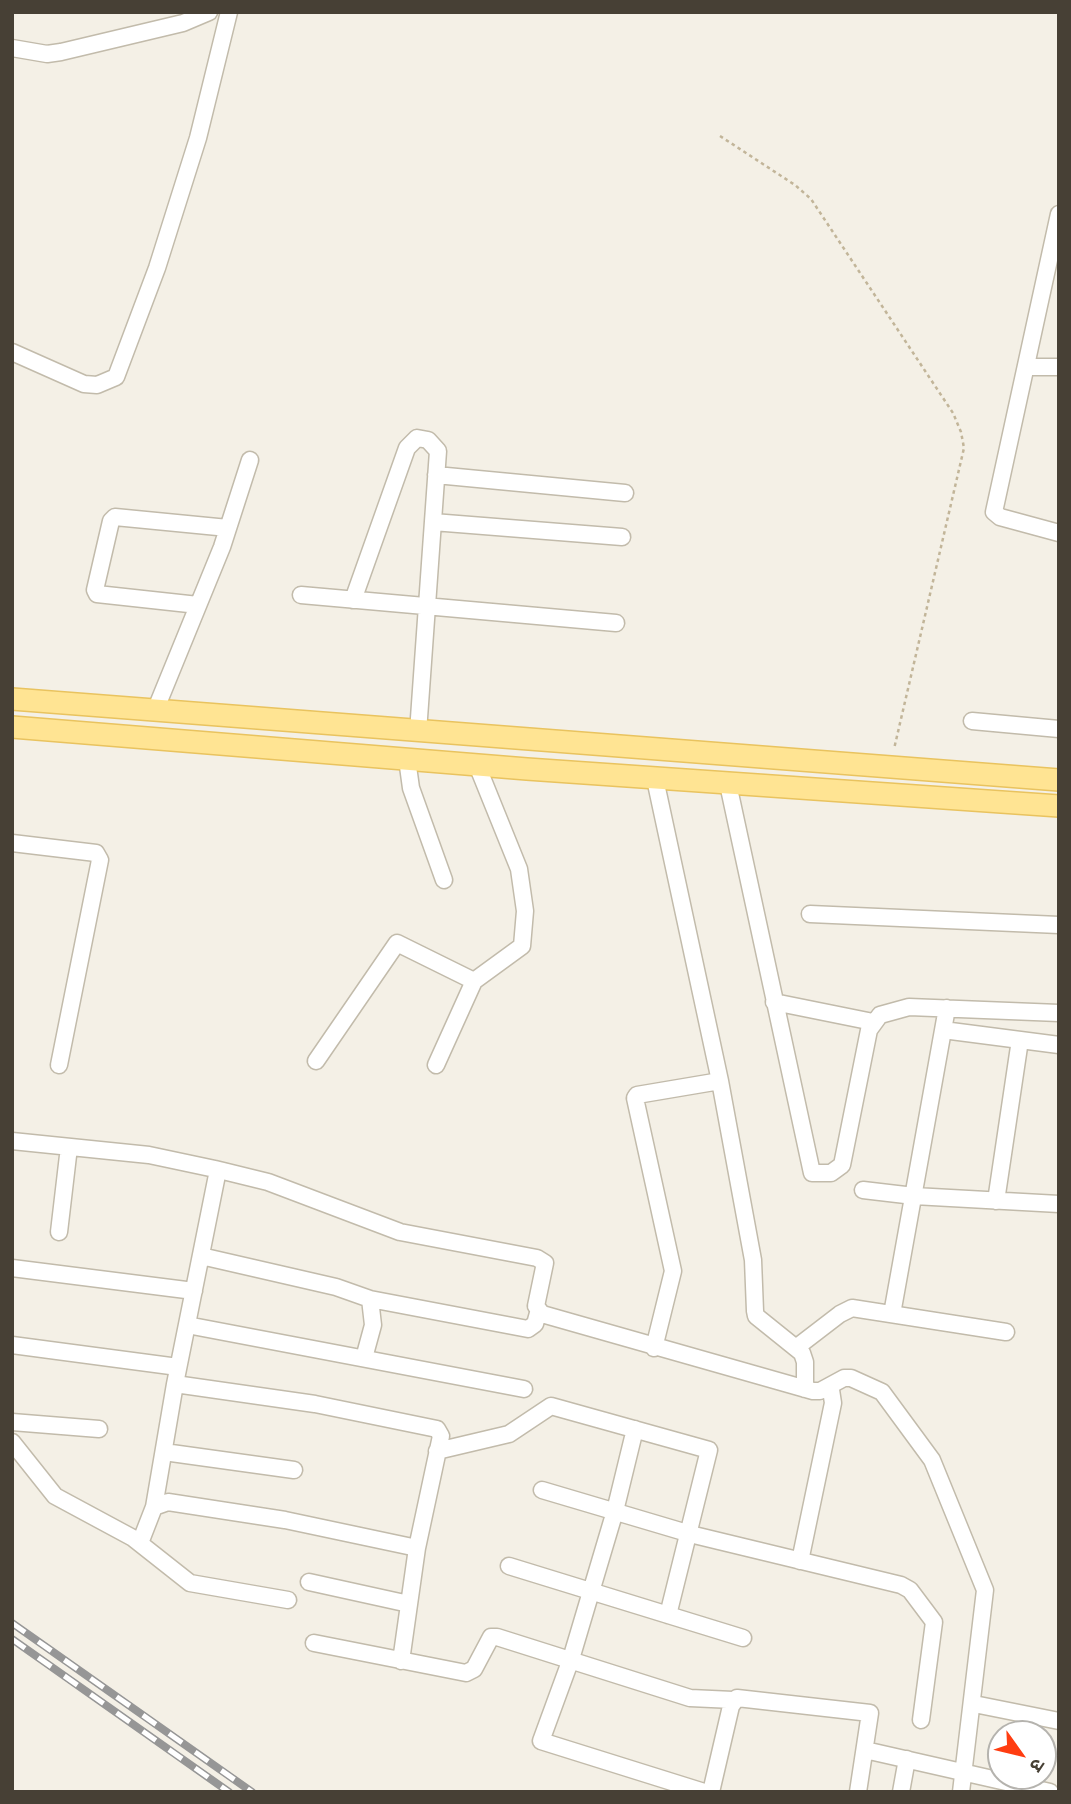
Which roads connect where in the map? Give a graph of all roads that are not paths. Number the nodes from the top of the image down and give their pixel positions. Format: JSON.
{"nodes":[{"id":1,"x":209,"y":12,"type":"edge"},
{"id":2,"x":229,"y":12,"type":"edge"},
{"id":3,"x":12,"y":48,"type":"edge"},
{"id":4,"x":1059,"y":214,"type":"edge"},
{"id":5,"x":12,"y":352,"type":"edge"},
{"id":6,"x":1026,"y":367,"type":"junction"},
{"id":7,"x":1059,"y":367,"type":"edge"},
{"id":8,"x":250,"y":460,"type":"dead end"},
{"id":9,"x":436,"y":475,"type":"junction"},
{"id":10,"x":625,"y":493,"type":"dead end"},
{"id":11,"x":433,"y":522,"type":"junction"},
{"id":12,"x":228,"y":528,"type":"junction"},
{"id":13,"x":1059,"y":533,"type":"edge"},
{"id":14,"x":622,"y":537,"type":"dead end"},
{"id":15,"x":301,"y":595,"type":"dead end"},
{"id":16,"x":353,"y":600,"type":"junction"},
{"id":17,"x":198,"y":605,"type":"junction"},
{"id":18,"x":427,"y":608,"type":"junction"},
{"id":19,"x":616,"y":623,"type":"dead end"},
{"id":20,"x":12,"y":699,"type":"edge"},
{"id":21,"x":155,"y":711,"type":"junction"},
{"id":22,"x":972,"y":721,"type":"dead end"},
{"id":23,"x":12,"y":727,"type":"edge"},
{"id":24,"x":1059,"y":729,"type":"edge"},
{"id":25,"x":418,"y":733,"type":"junction"},
{"id":26,"x":408,"y":759,"type":"junction"},
{"id":27,"x":477,"y":765,"type":"junction"},
{"id":28,"x":655,"y":779,"type":"junction"},
{"id":29,"x":1059,"y":780,"type":"edge"},
{"id":30,"x":728,"y":784,"type":"junction"},
{"id":31,"x":1059,"y":806,"type":"edge"},
{"id":32,"x":12,"y":843,"type":"edge"},
{"id":33,"x":444,"y":880,"type":"dead end"},
{"id":34,"x":810,"y":914,"type":"dead end"},
{"id":35,"x":1059,"y":925,"type":"edge"},
{"id":36,"x":474,"y":981,"type":"junction"},
{"id":37,"x":774,"y":1002,"type":"junction"},
{"id":38,"x":947,"y":1007,"type":"junction"},
{"id":39,"x":1059,"y":1013,"type":"edge"},
{"id":40,"x":873,"y":1022,"type":"junction"},
{"id":41,"x":943,"y":1030,"type":"junction"},
{"id":42,"x":1020,"y":1040,"type":"junction"},
{"id":43,"x":1059,"y":1045,"type":"edge"},
{"id":44,"x":316,"y":1061,"type":"dead end"},
{"id":45,"x":58,"y":1065,"type":"dead end"},
{"id":46,"x":436,"y":1065,"type":"dead end"},
{"id":47,"x":720,"y":1081,"type":"junction"},
{"id":48,"x":12,"y":1141,"type":"edge"},
{"id":49,"x":69,"y":1147,"type":"junction"},
{"id":50,"x":218,"y":1170,"type":"junction"},
{"id":51,"x":863,"y":1190,"type":"dead end"},
{"id":52,"x":914,"y":1196,"type":"junction"},
{"id":53,"x":996,"y":1200,"type":"junction"},
{"id":54,"x":1059,"y":1204,"type":"edge"},
{"id":55,"x":59,"y":1232,"type":"dead end"},
{"id":56,"x":201,"y":1256,"type":"junction"},
{"id":57,"x":12,"y":1268,"type":"edge"},
{"id":58,"x":194,"y":1291,"type":"junction"},
{"id":59,"x":370,"y":1299,"type":"junction"},
{"id":60,"x":538,"y":1312,"type":"junction"},
{"id":61,"x":892,"y":1314,"type":"junction"},
{"id":62,"x":187,"y":1325,"type":"junction"},
{"id":63,"x":1006,"y":1332,"type":"dead end"},
{"id":64,"x":12,"y":1345,"type":"edge"},
{"id":65,"x":797,"y":1347,"type":"junction"},
{"id":66,"x":654,"y":1348,"type":"junction"},
{"id":67,"x":364,"y":1358,"type":"junction"},
{"id":68,"x":178,"y":1367,"type":"junction"},
{"id":69,"x":174,"y":1384,"type":"junction"},
{"id":70,"x":826,"y":1388,"type":"junction"},
{"id":71,"x":524,"y":1389,"type":"dead end"},
{"id":72,"x":805,"y":1389,"type":"junction"},
{"id":73,"x":12,"y":1422,"type":"edge"},
{"id":74,"x":99,"y":1429,"type":"dead end"},
{"id":75,"x":635,"y":1429,"type":"junction"},
{"id":76,"x":12,"y":1442,"type":"edge"},
{"id":77,"x":437,"y":1451,"type":"junction"},
{"id":78,"x":164,"y":1452,"type":"junction"},
{"id":79,"x":294,"y":1471,"type":"dead end"},
{"id":80,"x":542,"y":1490,"type":"dead end"},
{"id":81,"x":154,"y":1507,"type":"junction"},
{"id":82,"x":615,"y":1511,"type":"junction"},
{"id":83,"x":687,"y":1532,"type":"junction"},
{"id":84,"x":139,"y":1543,"type":"junction"},
{"id":85,"x":417,"y":1548,"type":"junction"},
{"id":86,"x":800,"y":1561,"type":"junction"},
{"id":87,"x":509,"y":1566,"type":"dead end"},
{"id":88,"x":309,"y":1582,"type":"dead end"},
{"id":89,"x":589,"y":1591,"type":"junction"},
{"id":90,"x":288,"y":1600,"type":"dead end"},
{"id":91,"x":409,"y":1604,"type":"junction"},
{"id":92,"x":668,"y":1615,"type":"junction"},
{"id":93,"x":743,"y":1638,"type":"dead end"},
{"id":94,"x":314,"y":1643,"type":"dead end"},
{"id":95,"x":571,"y":1659,"type":"junction"},
{"id":96,"x":401,"y":1661,"type":"junction"},
{"id":97,"x":733,"y":1700,"type":"junction"},
{"id":98,"x":974,"y":1704,"type":"junction"},
{"id":99,"x":921,"y":1720,"type":"dead end"},
{"id":100,"x":1059,"y":1721,"type":"edge"},
{"id":101,"x":865,"y":1750,"type":"junction"},
{"id":102,"x":907,"y":1759,"type":"junction"},
{"id":103,"x":964,"y":1771,"type":"junction"},
{"id":104,"x":1041,"y":1791,"type":"edge"},
{"id":105,"x":704,"y":1792,"type":"edge"},
{"id":106,"x":711,"y":1792,"type":"edge"},
{"id":107,"x":858,"y":1792,"type":"edge"},
{"id":108,"x":901,"y":1792,"type":"edge"},
{"id":109,"x":961,"y":1792,"type":"edge"}],
"edges":[{"from":1,"to":3,"type":"street"},
{"from":2,"to":5,"type":"street"},
{"from":4,"to":6,"type":"street"},
{"from":6,"to":7,"type":"street"},
{"from":6,"to":13,"type":"street"},
{"from":8,"to":12,"type":"street"},
{"from":9,"to":10,"type":"street"},
{"from":9,"to":11,"type":"street"},
{"from":9,"to":16,"type":"street"},
{"from":11,"to":14,"type":"street"},
{"from":11,"to":18,"type":"street"},
{"from":12,"to":17,"type":"street"},
{"from":12,"to":17,"type":"street"},
{"from":15,"to":16,"type":"street"},
{"from":16,"to":18,"type":"street"},
{"from":17,"to":21,"type":"street"},
{"from":18,"to":19,"type":"street"},
{"from":18,"to":25,"type":"street"},
{"from":20,"to":21,"type":"main road"},
{"from":21,"to":25,"type":"main road"},
{"from":22,"to":24,"type":"street"},
{"from":23,"to":26,"type":"main road"},
{"from":25,"to":29,"type":"main road"},
{"from":26,"to":27,"type":"main road"},
{"from":26,"to":33,"type":"street"},
{"from":27,"to":28,"type":"main road"},
{"from":27,"to":36,"type":"street"},
{"from":28,"to":30,"type":"main road"},
{"from":28,"to":47,"type":"street"},
{"from":30,"to":31,"type":"main road"},
{"from":30,"to":37,"type":"street"},
{"from":32,"to":45,"type":"street"},
{"from":34,"to":35,"type":"street"},
{"from":36,"to":44,"type":"street"},
{"from":36,"to":46,"type":"street"},
{"from":37,"to":40,"type":"street"},
{"from":37,"to":40,"type":"street"},
{"from":38,"to":39,"type":"street"},
{"from":38,"to":40,"type":"street"},
{"from":38,"to":41,"type":"street"},
{"from":41,"to":42,"type":"street"},
{"from":41,"to":52,"type":"street"},
{"from":42,"to":43,"type":"street"},
{"from":42,"to":53,"type":"street"},
{"from":47,"to":65,"type":"street"},
{"from":47,"to":66,"type":"street"},
{"from":48,"to":49,"type":"street"},
{"from":49,"to":50,"type":"street"},
{"from":49,"to":55,"type":"street"},
{"from":50,"to":56,"type":"street"},
{"from":50,"to":60,"type":"street"},
{"from":51,"to":52,"type":"street"},
{"from":52,"to":53,"type":"street"},
{"from":52,"to":61,"type":"street"},
{"from":53,"to":54,"type":"street"},
{"from":56,"to":58,"type":"street"},
{"from":56,"to":59,"type":"street"},
{"from":57,"to":58,"type":"street"},
{"from":58,"to":62,"type":"street"},
{"from":59,"to":60,"type":"street"},
{"from":59,"to":67,"type":"street"},
{"from":60,"to":66,"type":"street"},
{"from":61,"to":63,"type":"street"},
{"from":61,"to":65,"type":"street"},
{"from":62,"to":67,"type":"street"},
{"from":62,"to":68,"type":"street"},
{"from":64,"to":68,"type":"street"},
{"from":65,"to":72,"type":"street"},
{"from":66,"to":72,"type":"street"},
{"from":67,"to":71,"type":"street"},
{"from":68,"to":69,"type":"street"},
{"from":69,"to":77,"type":"street"},
{"from":69,"to":78,"type":"street"},
{"from":70,"to":72,"type":"street"},
{"from":70,"to":86,"type":"street"},
{"from":70,"to":98,"type":"street"},
{"from":73,"to":74,"type":"street"},
{"from":75,"to":77,"type":"street"},
{"from":75,"to":82,"type":"street"},
{"from":75,"to":83,"type":"street"},
{"from":76,"to":84,"type":"street"},
{"from":77,"to":85,"type":"street"},
{"from":78,"to":79,"type":"street"},
{"from":78,"to":81,"type":"street"},
{"from":80,"to":82,"type":"street"},
{"from":81,"to":84,"type":"street"},
{"from":81,"to":85,"type":"street"},
{"from":82,"to":83,"type":"street"},
{"from":82,"to":89,"type":"street"},
{"from":83,"to":86,"type":"street"},
{"from":83,"to":92,"type":"street"},
{"from":84,"to":90,"type":"street"},
{"from":85,"to":91,"type":"street"},
{"from":86,"to":99,"type":"street"},
{"from":87,"to":89,"type":"street"},
{"from":88,"to":91,"type":"street"},
{"from":89,"to":92,"type":"street"},
{"from":89,"to":95,"type":"street"},
{"from":91,"to":96,"type":"street"},
{"from":92,"to":93,"type":"street"},
{"from":94,"to":96,"type":"street"},
{"from":95,"to":96,"type":"street"},
{"from":95,"to":97,"type":"street"},
{"from":95,"to":105,"type":"street"},
{"from":97,"to":101,"type":"street"},
{"from":97,"to":106,"type":"street"},
{"from":98,"to":100,"type":"street"},
{"from":98,"to":103,"type":"street"},
{"from":101,"to":102,"type":"street"},
{"from":101,"to":107,"type":"street"},
{"from":102,"to":103,"type":"street"},
{"from":102,"to":108,"type":"street"},
{"from":103,"to":104,"type":"street"},
{"from":103,"to":109,"type":"street"}]}
